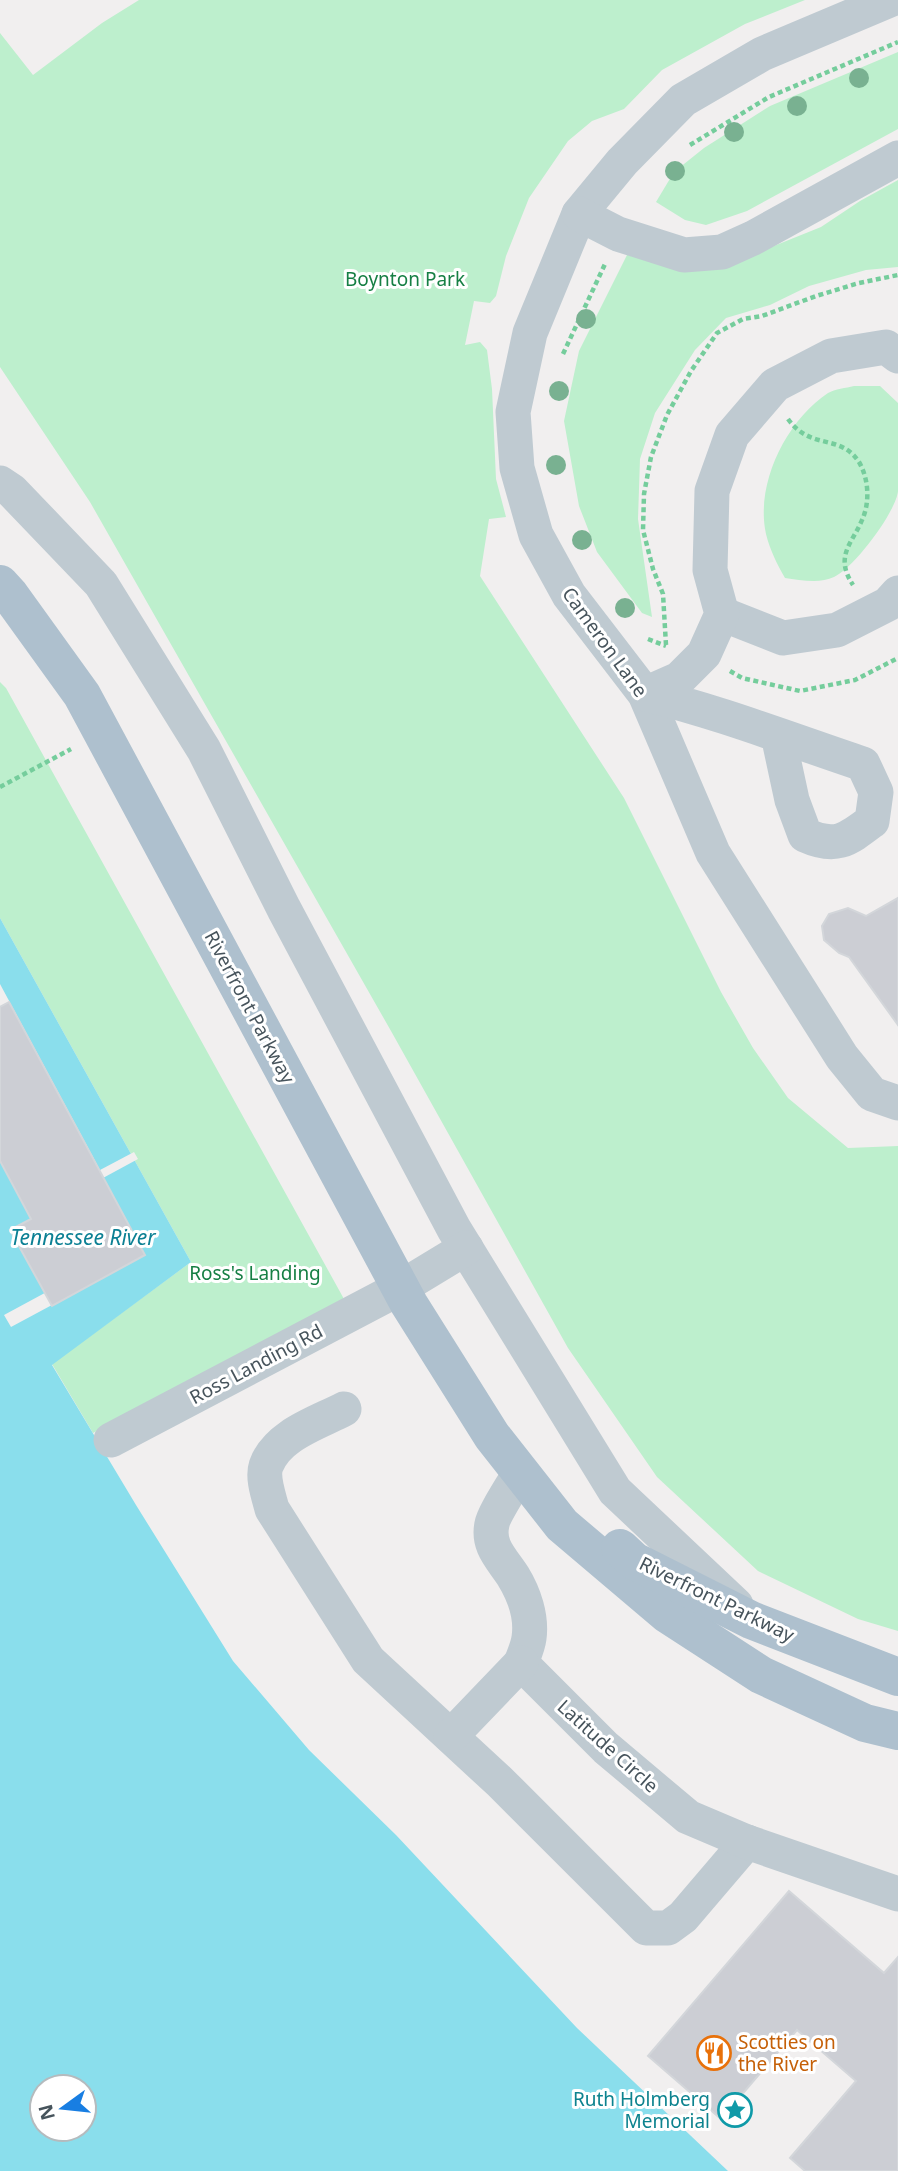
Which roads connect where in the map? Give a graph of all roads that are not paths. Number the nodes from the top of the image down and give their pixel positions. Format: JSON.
{"nodes":[{"id":1,"x":890,"y":0,"type":"edge"},
{"id":2,"x":898,"y":158,"type":"edge"},
{"id":3,"x":579,"y":214,"type":"junction"},
{"id":4,"x":898,"y":356,"type":"edge"},
{"id":5,"x":0,"y":484,"type":"edge"},
{"id":6,"x":0,"y":584,"type":"edge"},
{"id":7,"x":885,"y":603,"type":"edge"},
{"id":8,"x":722,"y":614,"type":"junction"},
{"id":9,"x":645,"y":694,"type":"junction"},
{"id":10,"x":778,"y":735,"type":"dead end"},
{"id":11,"x":898,"y":1103,"type":"edge"},
{"id":12,"x":466,"y":1248,"type":"junction"},
{"id":13,"x":400,"y":1288,"type":"junction"},
{"id":14,"x":344,"y":1409,"type":"dead end"},
{"id":15,"x":492,"y":1436,"type":"junction"},
{"id":16,"x":111,"y":1440,"type":"dead end"},
{"id":17,"x":520,"y":1472,"type":"junction"},
{"id":18,"x":751,"y":1620,"type":"junction"},
{"id":19,"x":521,"y":1663,"type":"junction"},
{"id":20,"x":898,"y":1677,"type":"edge"},
{"id":21,"x":898,"y":1731,"type":"edge"},
{"id":22,"x":451,"y":1736,"type":"junction"},
{"id":23,"x":747,"y":1842,"type":"junction"},
{"id":24,"x":894,"y":1901,"type":"edge"}],
"edges":[{"from":1,"to":3,"type":"street","name":"Cameron Lane"},
{"from":2,"to":3,"type":"street"},
{"from":3,"to":9,"type":"street","name":"Cameron Lane"},
{"from":4,"to":8,"type":"street"},
{"from":5,"to":12,"type":"street"},
{"from":6,"to":13,"type":"main road","name":"Riverfront Parkway"},
{"from":7,"to":8,"type":"street"},
{"from":8,"to":9,"type":"street"},
{"from":9,"to":10,"type":"street"},
{"from":9,"to":11,"type":"street","name":"Cameron Lane"},
{"from":12,"to":13,"type":"street","name":"Ross Landing Rd"},
{"from":12,"to":18,"type":"street"},
{"from":13,"to":15,"type":"main road","name":"Riverfront Parkway"},
{"from":13,"to":16,"type":"street","name":"Ross Landing Rd"},
{"from":14,"to":22,"type":"street"},
{"from":15,"to":17,"type":"main road","name":"Riverfront Parkway"},
{"from":15,"to":18,"type":"main road","name":"Riverfront Parkway"},
{"from":17,"to":19,"type":"street"},
{"from":17,"to":21,"type":"main road","name":"Riverfront Parkway"},
{"from":18,"to":20,"type":"main road","name":"Riverfront Parkway"},
{"from":19,"to":22,"type":"street"},
{"from":19,"to":23,"type":"street","name":"Latitude Circle"},
{"from":22,"to":23,"type":"street"},
{"from":23,"to":24,"type":"street","name":"Latitude Circle"}]}
